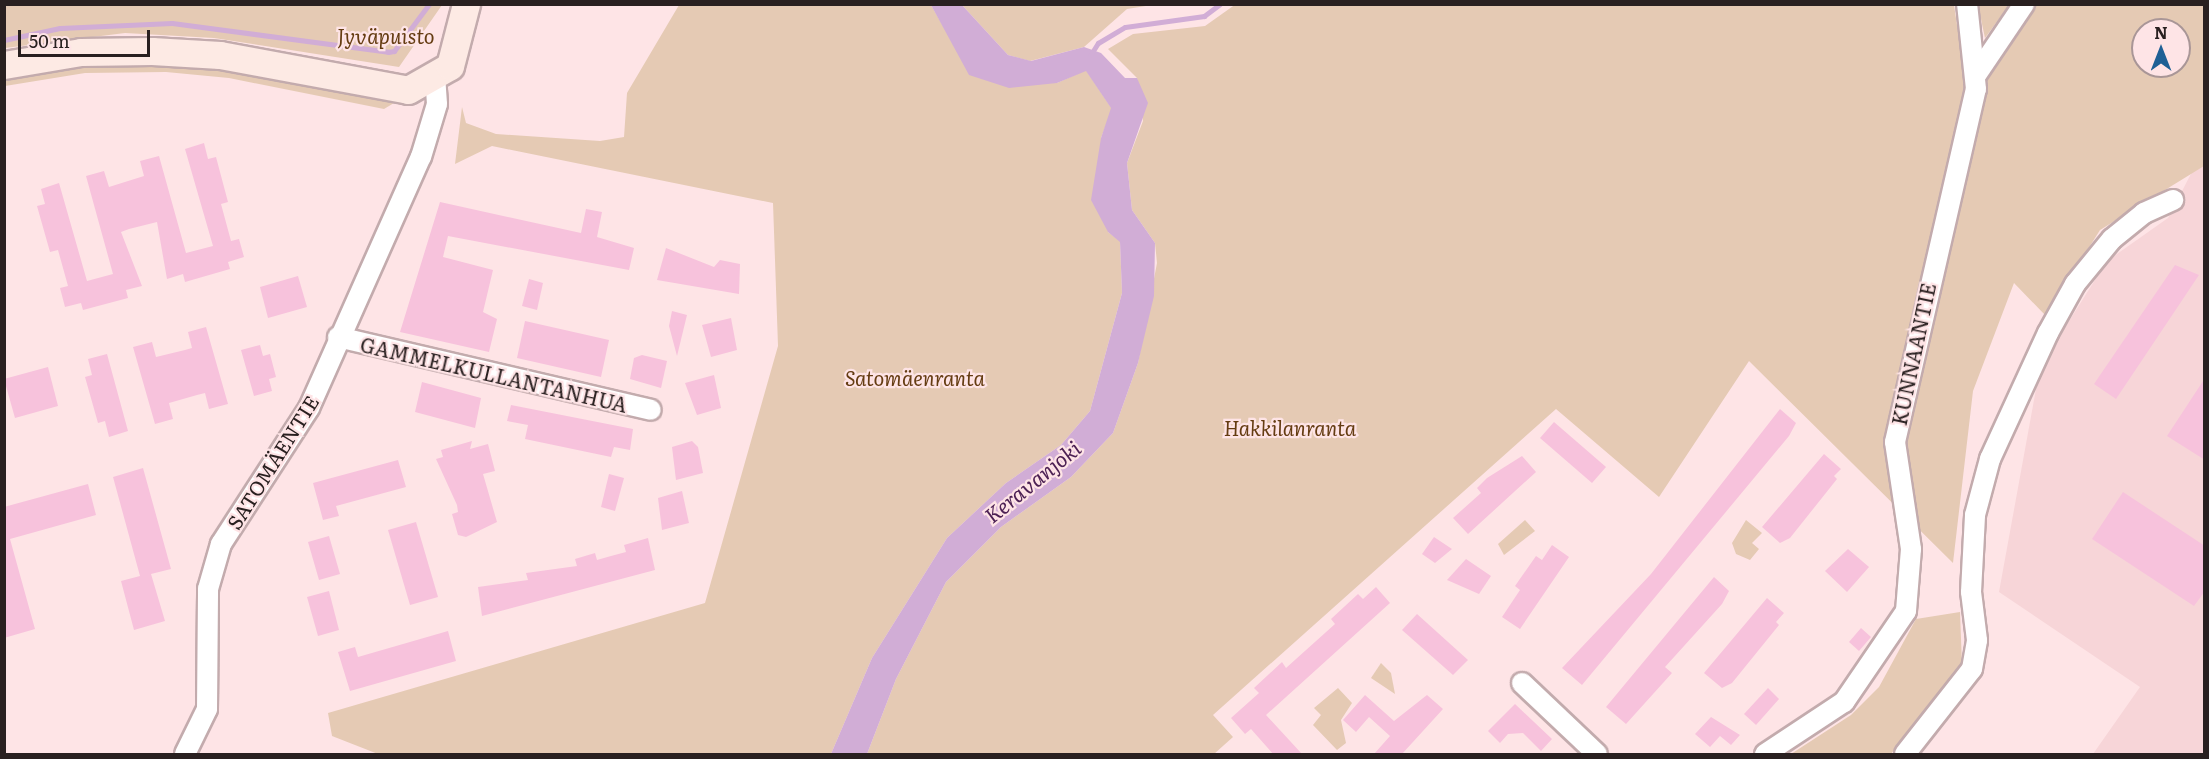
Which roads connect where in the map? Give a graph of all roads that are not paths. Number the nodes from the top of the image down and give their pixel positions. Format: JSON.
{"nodes":[{"id":1,"x":466,"y":4,"type":"edge"},
{"id":2,"x":1966,"y":4,"type":"edge"},
{"id":3,"x":2024,"y":4,"type":"edge"},
{"id":4,"x":4,"y":65,"type":"edge"},
{"id":5,"x":1976,"y":75,"type":"junction"},
{"id":6,"x":435,"y":78,"type":"junction"},
{"id":7,"x":2173,"y":200,"type":"dead end"},
{"id":8,"x":338,"y":337,"type":"junction"},
{"id":9,"x":651,"y":410,"type":"dead end"},
{"id":10,"x":1522,"y":683,"type":"dead end"},
{"id":11,"x":185,"y":754,"type":"edge"},
{"id":12,"x":1597,"y":754,"type":"edge"},
{"id":13,"x":1765,"y":754,"type":"edge"},
{"id":14,"x":1905,"y":754,"type":"edge"}],
"edges":[{"from":1,"to":6,"type":"street"},
{"from":2,"to":5,"type":"street","name":"KUNNAANTIE"},
{"from":3,"to":5,"type":"street"},
{"from":4,"to":6,"type":"street"},
{"from":5,"to":13,"type":"street","name":"KUNNAANTIE"},
{"from":6,"to":8,"type":"street","name":"SATOMÄENTIE"},
{"from":7,"to":14,"type":"street"},
{"from":8,"to":9,"type":"street","name":"GAMMELKULLANTANHUA"},
{"from":8,"to":11,"type":"street","name":"SATOMÄENTIE"},
{"from":10,"to":12,"type":"street"}]}
